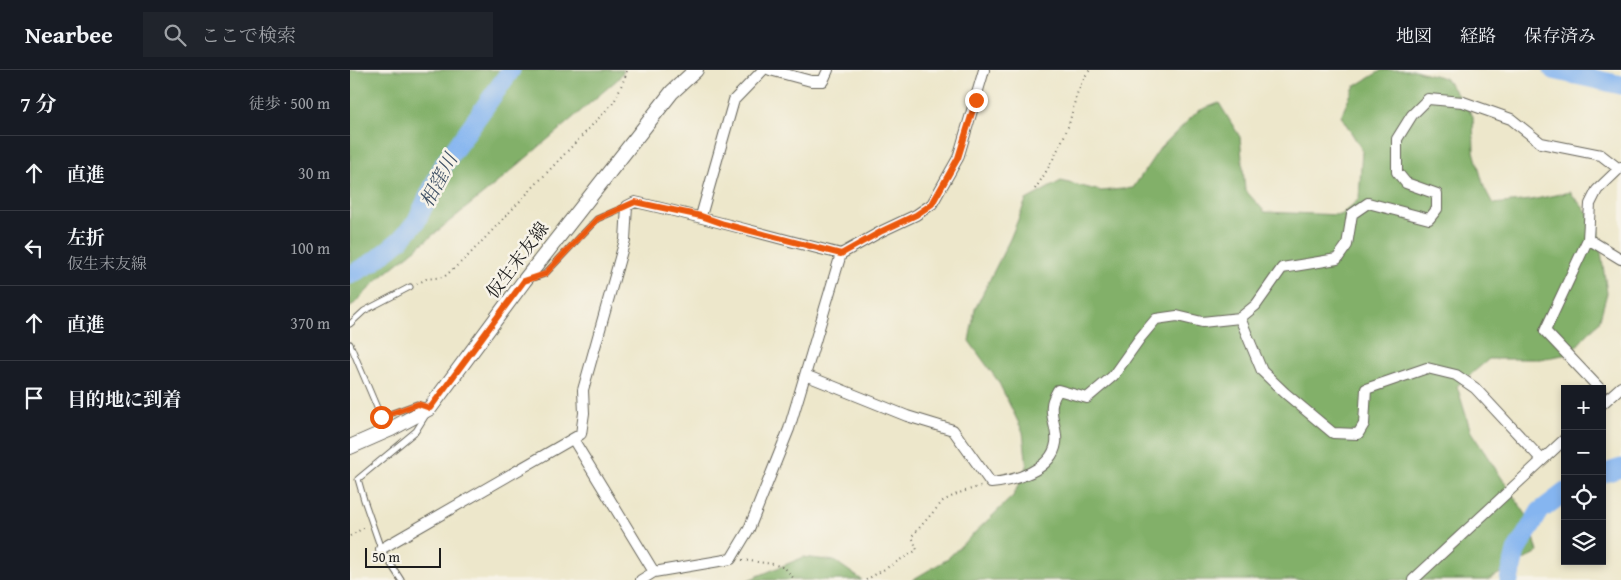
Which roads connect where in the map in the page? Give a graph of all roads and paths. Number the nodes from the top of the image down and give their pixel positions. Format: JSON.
{"nodes":[{"id":1,"x":627,"y":70,"type":"edge"},
{"id":2,"x":696,"y":70,"type":"edge"},
{"id":3,"x":763,"y":70,"type":"edge"},
{"id":4,"x":770,"y":70,"type":"edge"},
{"id":5,"x":828,"y":70,"type":"edge"},
{"id":6,"x":984,"y":70,"type":"edge"},
{"id":7,"x":1090,"y":70,"type":"edge"},
{"id":8,"x":1620,"y":168,"type":"edge"},
{"id":9,"x":1035,"y":189,"type":"dead end"},
{"id":10,"x":627,"y":206,"type":"junction"},
{"id":11,"x":701,"y":216,"type":"junction"},
{"id":12,"x":1588,"y":239,"type":"junction"},
{"id":13,"x":841,"y":254,"type":"junction"},
{"id":14,"x":1621,"y":259,"type":"edge"},
{"id":15,"x":524,"y":281,"type":"junction"},
{"id":16,"x":410,"y":287,"type":"joint"},
{"id":17,"x":1240,"y":318,"type":"junction"},
{"id":18,"x":350,"y":324,"type":"edge"},
{"id":19,"x":350,"y":344,"type":"edge"},
{"id":20,"x":805,"y":376,"type":"junction"},
{"id":21,"x":1593,"y":385,"type":"edge"},
{"id":22,"x":1621,"y":387,"type":"edge"},
{"id":23,"x":1606,"y":394,"type":"edge"},
{"id":24,"x":430,"y":408,"type":"junction"},
{"id":25,"x":573,"y":439,"type":"junction"},
{"id":26,"x":1561,"y":443,"type":"edge"},
{"id":27,"x":350,"y":447,"type":"edge"},
{"id":28,"x":1542,"y":460,"type":"junction"},
{"id":29,"x":991,"y":483,"type":"junction"},
{"id":30,"x":372,"y":523,"type":"junction"},
{"id":31,"x":350,"y":536,"type":"edge"},
{"id":32,"x":381,"y":549,"type":"junction"},
{"id":33,"x":731,"y":558,"type":"junction"},
{"id":34,"x":654,"y":572,"type":"junction"},
{"id":35,"x":400,"y":580,"type":"edge"},
{"id":36,"x":642,"y":580,"type":"edge"},
{"id":37,"x":795,"y":580,"type":"edge"},
{"id":38,"x":866,"y":580,"type":"edge"},
{"id":39,"x":1413,"y":580,"type":"edge"}],
"edges":[{"from":1,"to":16,"type":"path"},
{"from":2,"to":15,"type":"main road","name":"仮生末友線"},
{"from":3,"to":11,"type":"street"},
{"from":4,"to":5,"type":"street"},
{"from":6,"to":13,"type":"street"},
{"from":7,"to":9,"type":"path"},
{"from":8,"to":12,"type":"street"},
{"from":8,"to":17,"type":"street"},
{"from":10,"to":11,"type":"street"},
{"from":10,"to":15,"type":"lane"},
{"from":10,"to":25,"type":"street"},
{"from":11,"to":13,"type":"street"},
{"from":12,"to":14,"type":"street"},
{"from":12,"to":21,"type":"street"},
{"from":13,"to":20,"type":"street"},
{"from":15,"to":24,"type":"main road","name":"仮生末友線"},
{"from":16,"to":18,"type":"lane"},
{"from":17,"to":28,"type":"street"},
{"from":17,"to":29,"type":"street"},
{"from":19,"to":24,"type":"lane"},
{"from":20,"to":29,"type":"street"},
{"from":20,"to":33,"type":"street"},
{"from":22,"to":23,"type":"street"},
{"from":24,"to":27,"type":"main road","name":"仮生末友線"},
{"from":24,"to":30,"type":"lane"},
{"from":25,"to":32,"type":"street"},
{"from":25,"to":34,"type":"street"},
{"from":26,"to":28,"type":"street"},
{"from":28,"to":39,"type":"street"},
{"from":29,"to":38,"type":"path"},
{"from":30,"to":31,"type":"path"},
{"from":30,"to":32,"type":"lane"},
{"from":32,"to":35,"type":"lane"},
{"from":33,"to":34,"type":"street"},
{"from":33,"to":37,"type":"path"},
{"from":34,"to":36,"type":"street"}]}
